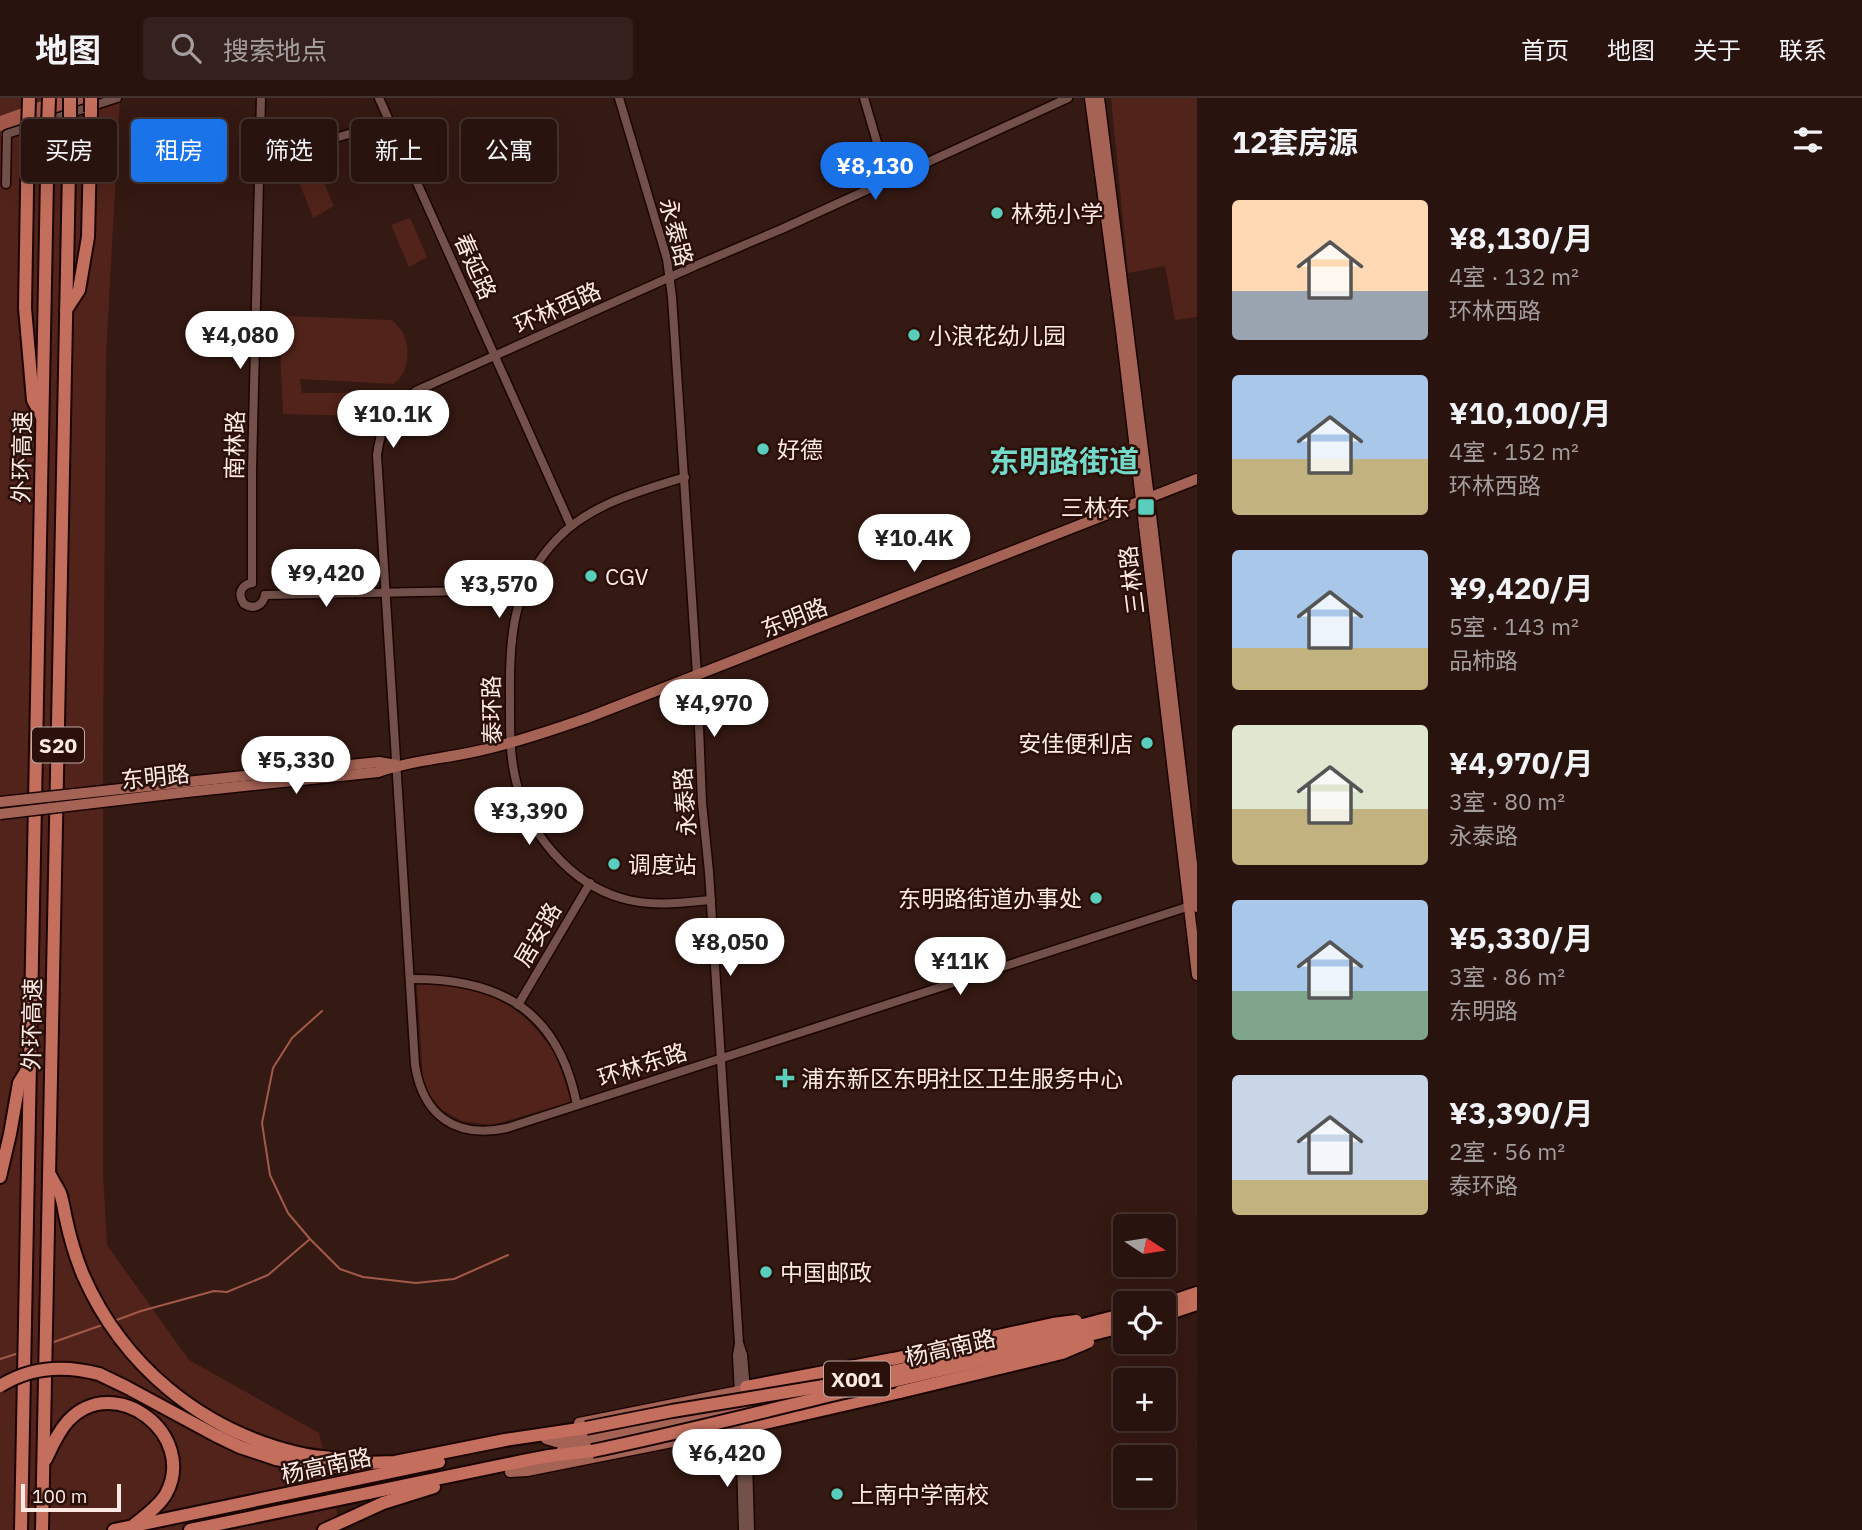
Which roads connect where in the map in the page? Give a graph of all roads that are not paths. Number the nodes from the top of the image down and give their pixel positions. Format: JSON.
{"nodes":[{"id":1,"x":29,"y":98,"type":"edge"},
{"id":2,"x":49,"y":98,"type":"edge"},
{"id":3,"x":70,"y":98,"type":"edge"},
{"id":4,"x":92,"y":98,"type":"edge"},
{"id":5,"x":117,"y":98,"type":"edge"},
{"id":6,"x":261,"y":98,"type":"edge"},
{"id":7,"x":379,"y":98,"type":"edge"},
{"id":8,"x":619,"y":98,"type":"edge"},
{"id":9,"x":864,"y":98,"type":"edge"},
{"id":10,"x":1068,"y":98,"type":"edge"},
{"id":11,"x":1090,"y":98,"type":"edge"},
{"id":12,"x":1099,"y":98,"type":"edge"},
{"id":13,"x":261,"y":119,"type":"edge"},
{"id":14,"x":389,"y":119,"type":"edge"},
{"id":15,"x":888,"y":180,"type":"junction"},
{"id":16,"x":259,"y":182,"type":"edge"},
{"id":17,"x":417,"y":182,"type":"edge"},
{"id":18,"x":6,"y":184,"type":"dead end"},
{"id":19,"x":670,"y":277,"type":"junction"},
{"id":20,"x":66,"y":310,"type":"junction"},
{"id":21,"x":495,"y":356,"type":"junction"},
{"id":22,"x":43,"y":418,"type":"junction"},
{"id":23,"x":685,"y":477,"type":"junction"},
{"id":24,"x":1197,"y":479,"type":"edge"},
{"id":25,"x":1145,"y":500,"type":"junction"},
{"id":26,"x":571,"y":526,"type":"junction"},
{"id":27,"x":252,"y":583,"type":"junction"},
{"id":28,"x":523,"y":590,"type":"junction"},
{"id":29,"x":386,"y":593,"type":"junction"},
{"id":30,"x":265,"y":595,"type":"junction"},
{"id":31,"x":697,"y":676,"type":"junction"},
{"id":32,"x":511,"y":743,"type":"junction"},
{"id":33,"x":397,"y":765,"type":"junction"},
{"id":34,"x":187,"y":787,"type":"junction"},
{"id":35,"x":0,"y":802,"type":"edge"},
{"id":36,"x":0,"y":814,"type":"edge"},
{"id":37,"x":590,"y":883,"type":"junction"},
{"id":38,"x":711,"y":900,"type":"junction"},
{"id":39,"x":1195,"y":905,"type":"edge"},
{"id":40,"x":1197,"y":975,"type":"edge"},
{"id":41,"x":410,"y":979,"type":"junction"},
{"id":42,"x":518,"y":1005,"type":"junction"},
{"id":43,"x":721,"y":1059,"type":"junction"},
{"id":44,"x":30,"y":1065,"type":"junction"},
{"id":45,"x":577,"y":1105,"type":"junction"},
{"id":46,"x":49,"y":1174,"type":"junction"},
{"id":47,"x":0,"y":1177,"type":"edge"},
{"id":48,"x":1197,"y":1291,"type":"edge"},
{"id":49,"x":1176,"y":1296,"type":"edge"},
{"id":50,"x":1176,"y":1299,"type":"edge"},
{"id":51,"x":1197,"y":1306,"type":"edge"},
{"id":52,"x":1176,"y":1312,"type":"edge"},
{"id":53,"x":1176,"y":1315,"type":"edge"},
{"id":54,"x":1113,"y":1316,"type":"edge"},
{"id":55,"x":1113,"y":1317,"type":"edge"},
{"id":56,"x":1113,"y":1331,"type":"edge"},
{"id":57,"x":1113,"y":1332,"type":"edge"},
{"id":58,"x":1113,"y":1333,"type":"edge"},
{"id":59,"x":842,"y":1372,"type":"junction"},
{"id":60,"x":0,"y":1386,"type":"edge"},
{"id":61,"x":744,"y":1391,"type":"junction"},
{"id":62,"x":744,"y":1416,"type":"junction"},
{"id":63,"x":586,"y":1425,"type":"junction"},
{"id":64,"x":545,"y":1439,"type":"junction"},
{"id":65,"x":592,"y":1451,"type":"junction"},
{"id":66,"x":549,"y":1456,"type":"junction"},
{"id":67,"x":44,"y":1462,"type":"junction"},
{"id":68,"x":363,"y":1463,"type":"junction"},
{"id":69,"x":510,"y":1472,"type":"junction"},
{"id":70,"x":356,"y":1514,"type":"junction"},
{"id":71,"x":132,"y":1526,"type":"junction"},
{"id":72,"x":21,"y":1530,"type":"edge"},
{"id":73,"x":43,"y":1530,"type":"edge"},
{"id":74,"x":114,"y":1530,"type":"edge"},
{"id":75,"x":190,"y":1530,"type":"edge"},
{"id":76,"x":324,"y":1530,"type":"edge"},
{"id":77,"x":341,"y":1530,"type":"edge"},
{"id":78,"x":743,"y":1530,"type":"edge"},
{"id":79,"x":750,"y":1530,"type":"edge"}],
"edges":[{"from":1,"to":22,"type":"highway","bridge":true},
{"from":2,"to":22,"type":"highway","name":"外环高速","number":"S20","bridge":true},
{"from":3,"to":20,"type":"highway","name":"外环高速","number":"S20","bridge":true},
{"from":4,"to":20,"type":"highway","bridge":true},
{"from":5,"to":18,"type":"street"},
{"from":6,"to":13,"type":"street","name":"南林路"},
{"from":7,"to":14,"type":"street","name":"春延路"},
{"from":8,"to":19,"type":"street","name":"永泰路"},
{"from":9,"to":15,"type":"street"},
{"from":10,"to":15,"type":"street","name":"环林西路"},
{"from":11,"to":25,"type":"main road","name":"三林路"},
{"from":12,"to":25,"type":"main road","name":"三林路"},
{"from":15,"to":19,"type":"street","name":"环林西路"},
{"from":16,"to":27,"type":"street","name":"南林路"},
{"from":17,"to":21,"type":"street","name":"春延路"},
{"from":19,"to":21,"type":"street","name":"环林西路"},
{"from":19,"to":23,"type":"street","name":"永泰路"},
{"from":20,"to":46,"type":"highway","name":"外环高速","number":"S20"},
{"from":21,"to":26,"type":"street","name":"春延路"},
{"from":21,"to":29,"type":"street","name":"环林西路"},
{"from":22,"to":44,"type":"highway","name":"外环高速","number":"S20"},
{"from":23,"to":26,"type":"street","name":"泰环路"},
{"from":23,"to":31,"type":"street","name":"永泰路"},
{"from":24,"to":25,"type":"main road","name":"东明路"},
{"from":25,"to":31,"type":"main road","name":"东明路"},
{"from":25,"to":39,"type":"main road","name":"三林路"},
{"from":26,"to":28,"type":"street","name":"泰环路"},
{"from":27,"to":30,"type":"street"},
{"from":27,"to":30,"type":"street"},
{"from":28,"to":29,"type":"street"},
{"from":28,"to":32,"type":"street","name":"泰环路"},
{"from":29,"to":30,"type":"street"},
{"from":29,"to":33,"type":"street","name":"环林西路"},
{"from":31,"to":32,"type":"main road","name":"东明路"},
{"from":31,"to":38,"type":"street","name":"永泰路"},
{"from":32,"to":33,"type":"main road","name":"东明路"},
{"from":32,"to":37,"type":"street","name":"泰环路"},
{"from":33,"to":34,"type":"main road","name":"东明路"},
{"from":33,"to":41,"type":"street","name":"环林东路"},
{"from":34,"to":35,"type":"main road","name":"东明路","bridge":true},
{"from":34,"to":36,"type":"main road","name":"东明路","bridge":true},
{"from":37,"to":38,"type":"street","name":"泰环路"},
{"from":37,"to":42,"type":"street","name":"居安路"},
{"from":38,"to":43,"type":"street","name":"永泰路"},
{"from":39,"to":40,"type":"main road","name":"三林路"},
{"from":39,"to":43,"type":"street","name":"环林东路"},
{"from":41,"to":42,"type":"street"},
{"from":41,"to":45,"type":"street","name":"环林东路"},
{"from":42,"to":45,"type":"street"},
{"from":43,"to":45,"type":"street","name":"环林东路"},
{"from":43,"to":61,"type":"street","name":"永泰路"},
{"from":44,"to":47,"type":"highway"},
{"from":44,"to":72,"type":"highway","name":"外环高速","number":"S20"},
{"from":46,"to":67,"type":"highway","name":"外环高速","number":"S20"},
{"from":46,"to":68,"type":"highway"},
{"from":48,"to":49,"type":"main road"},
{"from":48,"to":50,"type":"highway"},
{"from":51,"to":52,"type":"highway"},
{"from":51,"to":53,"type":"main road"},
{"from":54,"to":59,"type":"highway","bridge":true},
{"from":55,"to":63,"type":"highway","name":"杨高南路","number":"X001","bridge":true},
{"from":56,"to":65,"type":"highway","name":"杨高南路","number":"X001","bridge":true},
{"from":57,"to":62,"type":"main road","name":"杨高南路","number":"X001"},
{"from":58,"to":62,"type":"highway","bridge":true},
{"from":59,"to":61,"type":"main road","name":"杨高南路","number":"X001"},
{"from":59,"to":61,"type":"highway"},
{"from":60,"to":68,"type":"highway","bridge":true},
{"from":61,"to":62,"type":"main road"},
{"from":61,"to":63,"type":"main road","name":"杨高南路","number":"X001"},
{"from":62,"to":64,"type":"main road","name":"杨高南路","number":"X001"},
{"from":62,"to":66,"type":"main road","name":"杨高南路","number":"X001"},
{"from":62,"to":69,"type":"main road","name":"杨高南路"},
{"from":62,"to":78,"type":"street"},
{"from":62,"to":79,"type":"street"},
{"from":63,"to":64,"type":"highway","name":"杨高南路","number":"X001"},
{"from":63,"to":68,"type":"highway"},
{"from":64,"to":71,"type":"highway","name":"杨高南路","number":"X001"},
{"from":65,"to":66,"type":"highway","name":"杨高南路","number":"X001"},
{"from":65,"to":69,"type":"highway"},
{"from":66,"to":75,"type":"highway","name":"杨高南路","number":"X001"},
{"from":67,"to":71,"type":"highway"},
{"from":67,"to":73,"type":"highway","name":"外环高速","number":"S20"},
{"from":69,"to":70,"type":"highway"},
{"from":70,"to":76,"type":"highway"},
{"from":70,"to":77,"type":"highway"},
{"from":71,"to":74,"type":"highway","name":"杨高南路","number":"X001"}]}
